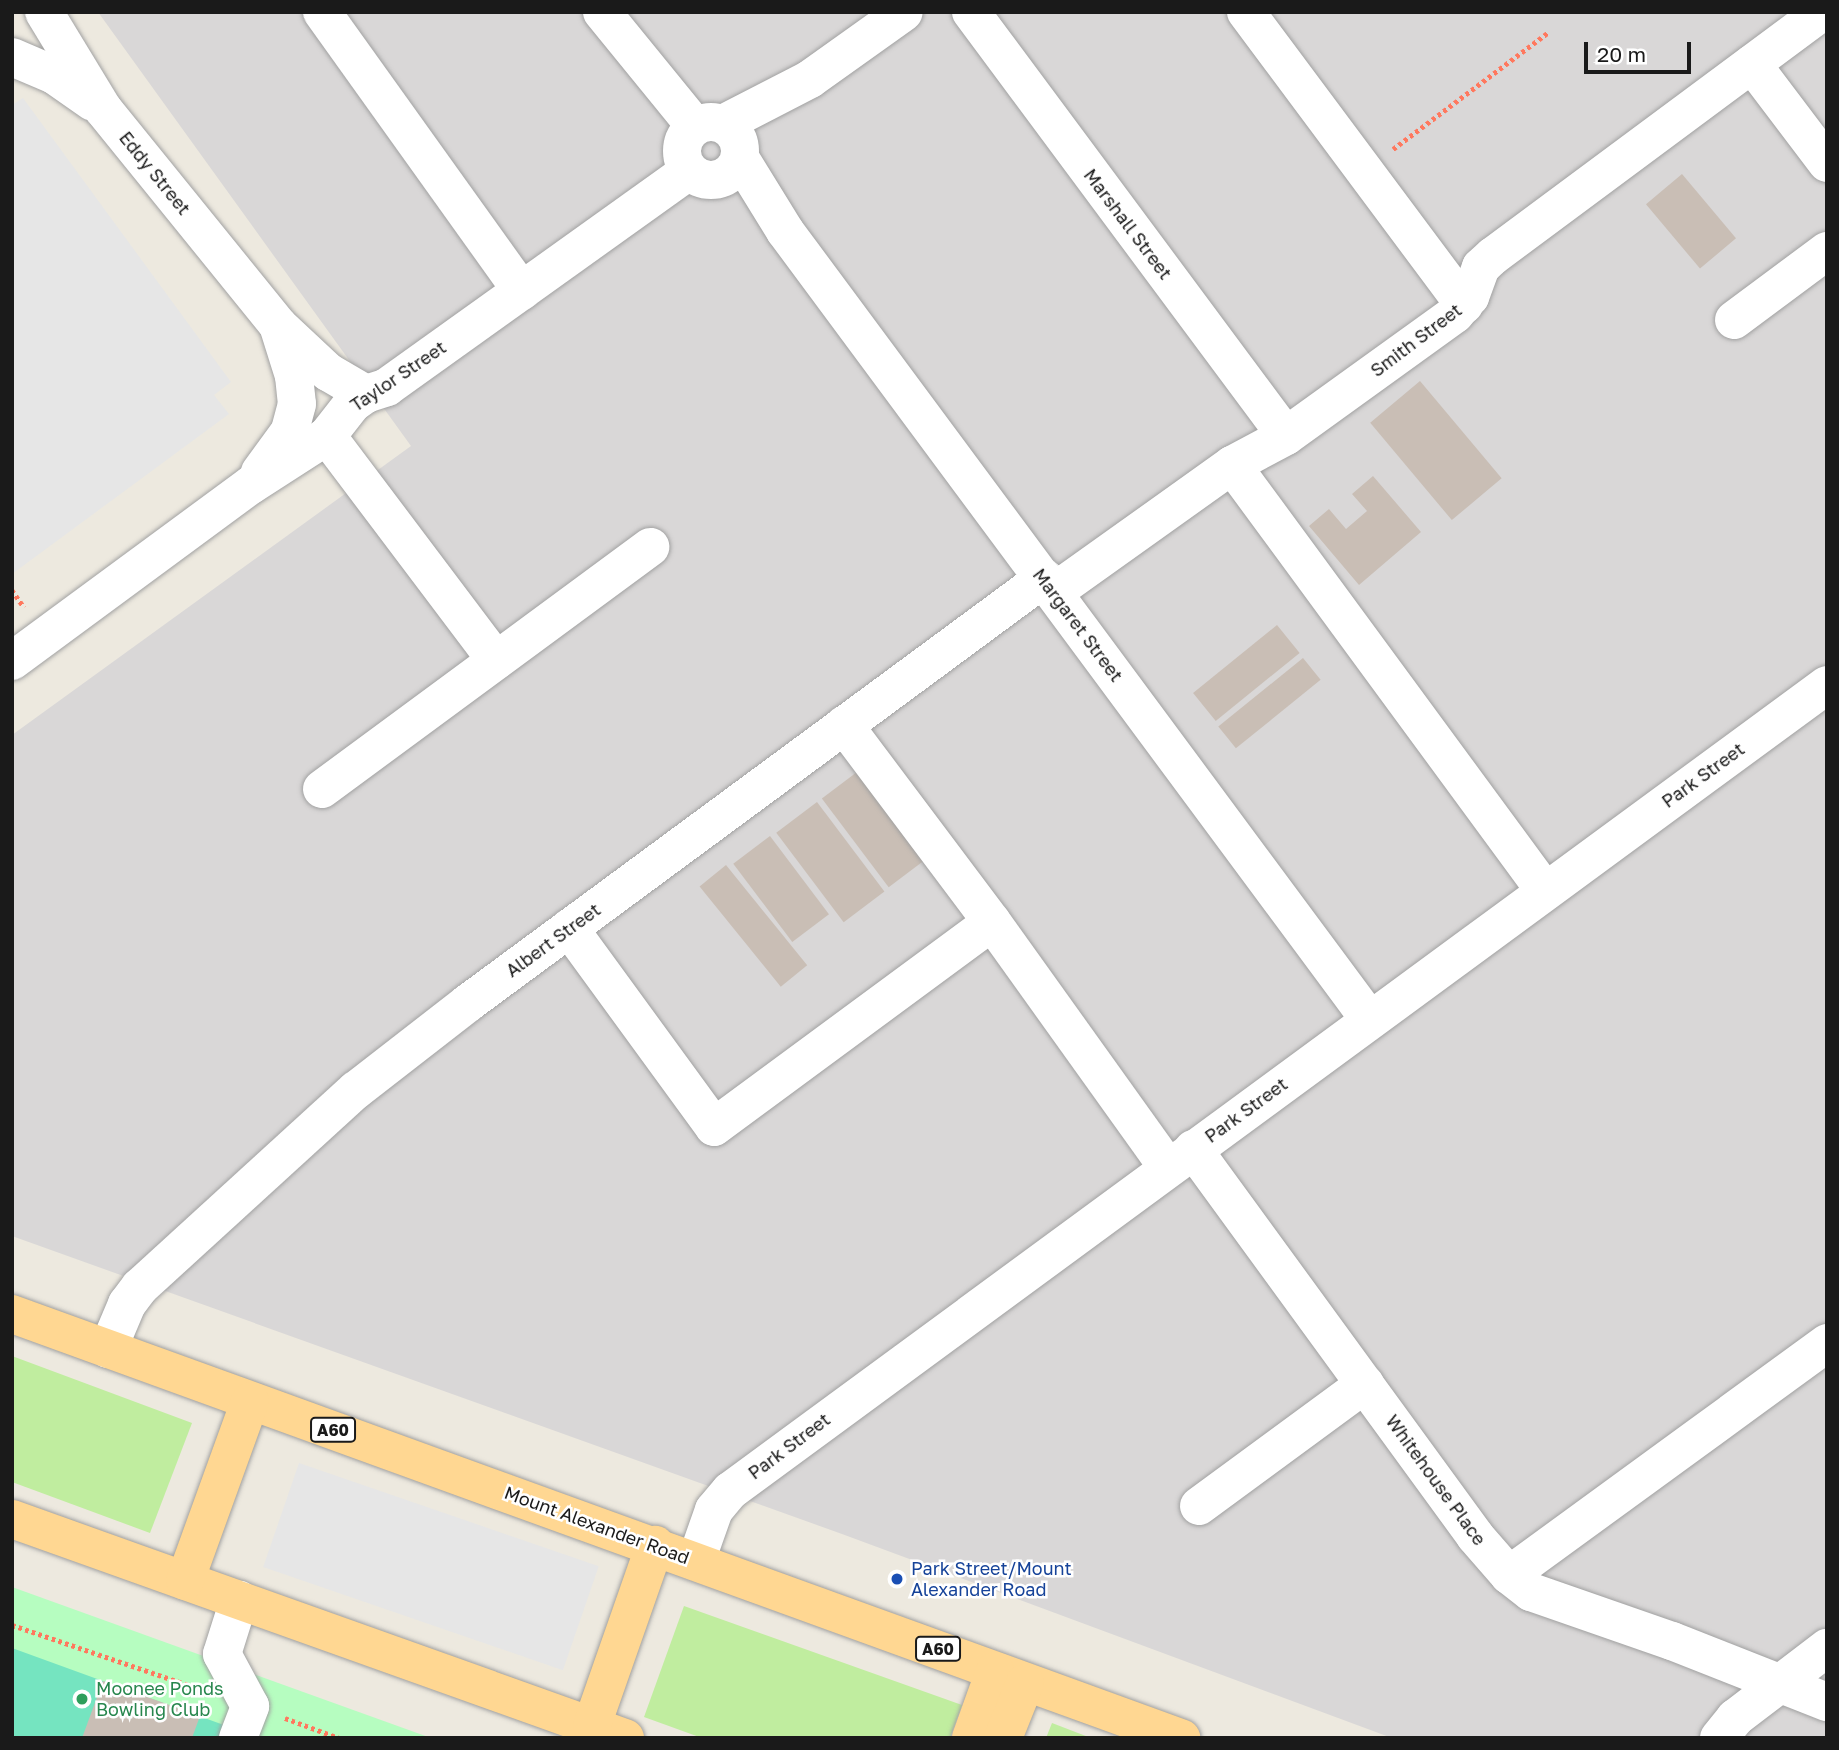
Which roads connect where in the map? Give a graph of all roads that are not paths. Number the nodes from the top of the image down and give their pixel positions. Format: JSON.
{"nodes":[{"id":1,"x":44,"y":12,"type":"edge"},
{"id":2,"x":322,"y":12,"type":"edge"},
{"id":3,"x":602,"y":12,"type":"edge"},
{"id":4,"x":904,"y":12,"type":"edge"},
{"id":5,"x":971,"y":12,"type":"edge"},
{"id":6,"x":1246,"y":12,"type":"edge"},
{"id":7,"x":1821,"y":12,"type":"edge"},
{"id":8,"x":12,"y":57,"type":"edge"},
{"id":9,"x":1752,"y":64,"type":"junction"},
{"id":10,"x":103,"y":109,"type":"junction"},
{"id":11,"x":718,"y":151,"type":"junction"},
{"id":12,"x":1827,"y":163,"type":"edge"},
{"id":13,"x":1827,"y":251,"type":"edge"},
{"id":14,"x":522,"y":291,"type":"junction"},
{"id":15,"x":1464,"y":305,"type":"junction"},
{"id":16,"x":1734,"y":320,"type":"dead end"},
{"id":17,"x":278,"y":325,"type":"junction"},
{"id":18,"x":366,"y":394,"type":"junction"},
{"id":19,"x":327,"y":436,"type":"junction"},
{"id":20,"x":1286,"y":436,"type":"junction"},
{"id":21,"x":1232,"y":465,"type":"junction"},
{"id":22,"x":251,"y":485,"type":"junction"},
{"id":23,"x":650,"y":547,"type":"dead end"},
{"id":24,"x":1049,"y":585,"type":"junction"},
{"id":25,"x":496,"y":660,"type":"junction"},
{"id":26,"x":12,"y":661,"type":"edge"},
{"id":27,"x":1827,"y":685,"type":"edge"},
{"id":28,"x":844,"y":725,"type":"junction"},
{"id":29,"x":323,"y":789,"type":"dead end"},
{"id":30,"x":1545,"y":891,"type":"junction"},
{"id":31,"x":992,"y":922,"type":"junction"},
{"id":32,"x":569,"y":928,"type":"junction"},
{"id":33,"x":1370,"y":1020,"type":"junction"},
{"id":34,"x":1181,"y":1158,"type":"junction"},
{"id":35,"x":12,"y":1314,"type":"edge"},
{"id":36,"x":1827,"y":1343,"type":"edge"},
{"id":37,"x":108,"y":1349,"type":"junction"},
{"id":38,"x":1365,"y":1384,"type":"junction"},
{"id":39,"x":250,"y":1401,"type":"junction"},
{"id":40,"x":1199,"y":1506,"type":"dead end"},
{"id":41,"x":12,"y":1518,"type":"edge"},
{"id":42,"x":655,"y":1545,"type":"junction"},
{"id":43,"x":696,"y":1560,"type":"junction"},
{"id":44,"x":1510,"y":1576,"type":"junction"},
{"id":45,"x":185,"y":1581,"type":"junction"},
{"id":46,"x":239,"y":1600,"type":"junction"},
{"id":47,"x":1827,"y":1648,"type":"edge"},
{"id":48,"x":1010,"y":1677,"type":"junction"},
{"id":49,"x":1777,"y":1684,"type":"junction"},
{"id":50,"x":1827,"y":1702,"type":"edge"},
{"id":51,"x":244,"y":1722,"type":"edge"},
{"id":52,"x":608,"y":1732,"type":"edge"},
{"id":53,"x":971,"y":1738,"type":"edge"},
{"id":54,"x":1003,"y":1738,"type":"edge"},
{"id":55,"x":1181,"y":1738,"type":"edge"},
{"id":56,"x":1718,"y":1738,"type":"edge"}],
"edges":[{"from":1,"to":10,"type":"street","name":"Eddy Street"},
{"from":2,"to":14,"type":"street"},
{"from":3,"to":11,"type":"street","name":"Margaret Street"},
{"from":4,"to":11,"type":"street","name":"Taylor Street"},
{"from":5,"to":20,"type":"street","name":"Marshall Street"},
{"from":6,"to":15,"type":"street"},
{"from":7,"to":9,"type":"street","name":"Smith Street"},
{"from":8,"to":10,"type":"street"},
{"from":9,"to":12,"type":"street"},
{"from":9,"to":15,"type":"street","name":"Smith Street"},
{"from":10,"to":17,"type":"street","name":"Eddy Street"},
{"from":11,"to":14,"type":"street","name":"Taylor Street"},
{"from":11,"to":24,"type":"street","name":"Margaret Street"},
{"from":13,"to":16,"type":"street"},
{"from":14,"to":18,"type":"street","name":"Taylor Street"},
{"from":15,"to":20,"type":"street","name":"Smith Street"},
{"from":17,"to":18,"type":"street","name":"Eddy Street"},
{"from":17,"to":22,"type":"street","name":"Eddy Street"},
{"from":18,"to":19,"type":"street","name":"Taylor Street"},
{"from":19,"to":22,"type":"street","name":"Taylor Street"},
{"from":19,"to":25,"type":"street"},
{"from":20,"to":21,"type":"street","name":"Smith Street"},
{"from":21,"to":24,"type":"street","name":"Smith Street"},
{"from":21,"to":30,"type":"street"},
{"from":22,"to":26,"type":"street","name":"Taylor Street"},
{"from":23,"to":25,"type":"street"},
{"from":24,"to":28,"type":"street","name":"Albert Street"},
{"from":24,"to":33,"type":"street","name":"Margaret Street"},
{"from":25,"to":29,"type":"street"},
{"from":27,"to":30,"type":"street","name":"Park Street"},
{"from":28,"to":31,"type":"street","name":"Whitehouse Place"},
{"from":28,"to":32,"type":"street","name":"Albert Street"},
{"from":30,"to":33,"type":"street","name":"Park Street"},
{"from":31,"to":32,"type":"street"},
{"from":31,"to":34,"type":"street","name":"Whitehouse Place"},
{"from":32,"to":37,"type":"street","name":"Albert Street"},
{"from":33,"to":34,"type":"street","name":"Park Street"},
{"from":34,"to":38,"type":"street","name":"Whitehouse Place"},
{"from":34,"to":43,"type":"street","name":"Park Street"},
{"from":35,"to":37,"type":"main road","name":"Mount Alexander Road","number":"A60"},
{"from":36,"to":44,"type":"street"},
{"from":37,"to":39,"type":"main road","name":"Mount Alexander Road","number":"A60"},
{"from":38,"to":40,"type":"street"},
{"from":38,"to":44,"type":"street","name":"Whitehouse Place"},
{"from":39,"to":42,"type":"main road","name":"Mount Alexander Road","number":"A60"},
{"from":39,"to":45,"type":"main road"},
{"from":41,"to":45,"type":"main road"},
{"from":42,"to":43,"type":"main road","name":"Mount Alexander Road","number":"A60"},
{"from":42,"to":52,"type":"main road"},
{"from":43,"to":48,"type":"main road","name":"Mount Alexander Road","number":"A60"},
{"from":44,"to":49,"type":"street","name":"Whitehouse Place"},
{"from":45,"to":46,"type":"main road"},
{"from":46,"to":51,"type":"street"},
{"from":46,"to":52,"type":"main road"},
{"from":47,"to":49,"type":"street"},
{"from":48,"to":53,"type":"main road"},
{"from":48,"to":54,"type":"main road"},
{"from":48,"to":55,"type":"main road","name":"Mount Alexander Road","number":"A60"},
{"from":49,"to":50,"type":"street","name":"Whitehouse Place"},
{"from":49,"to":56,"type":"street"}]}
